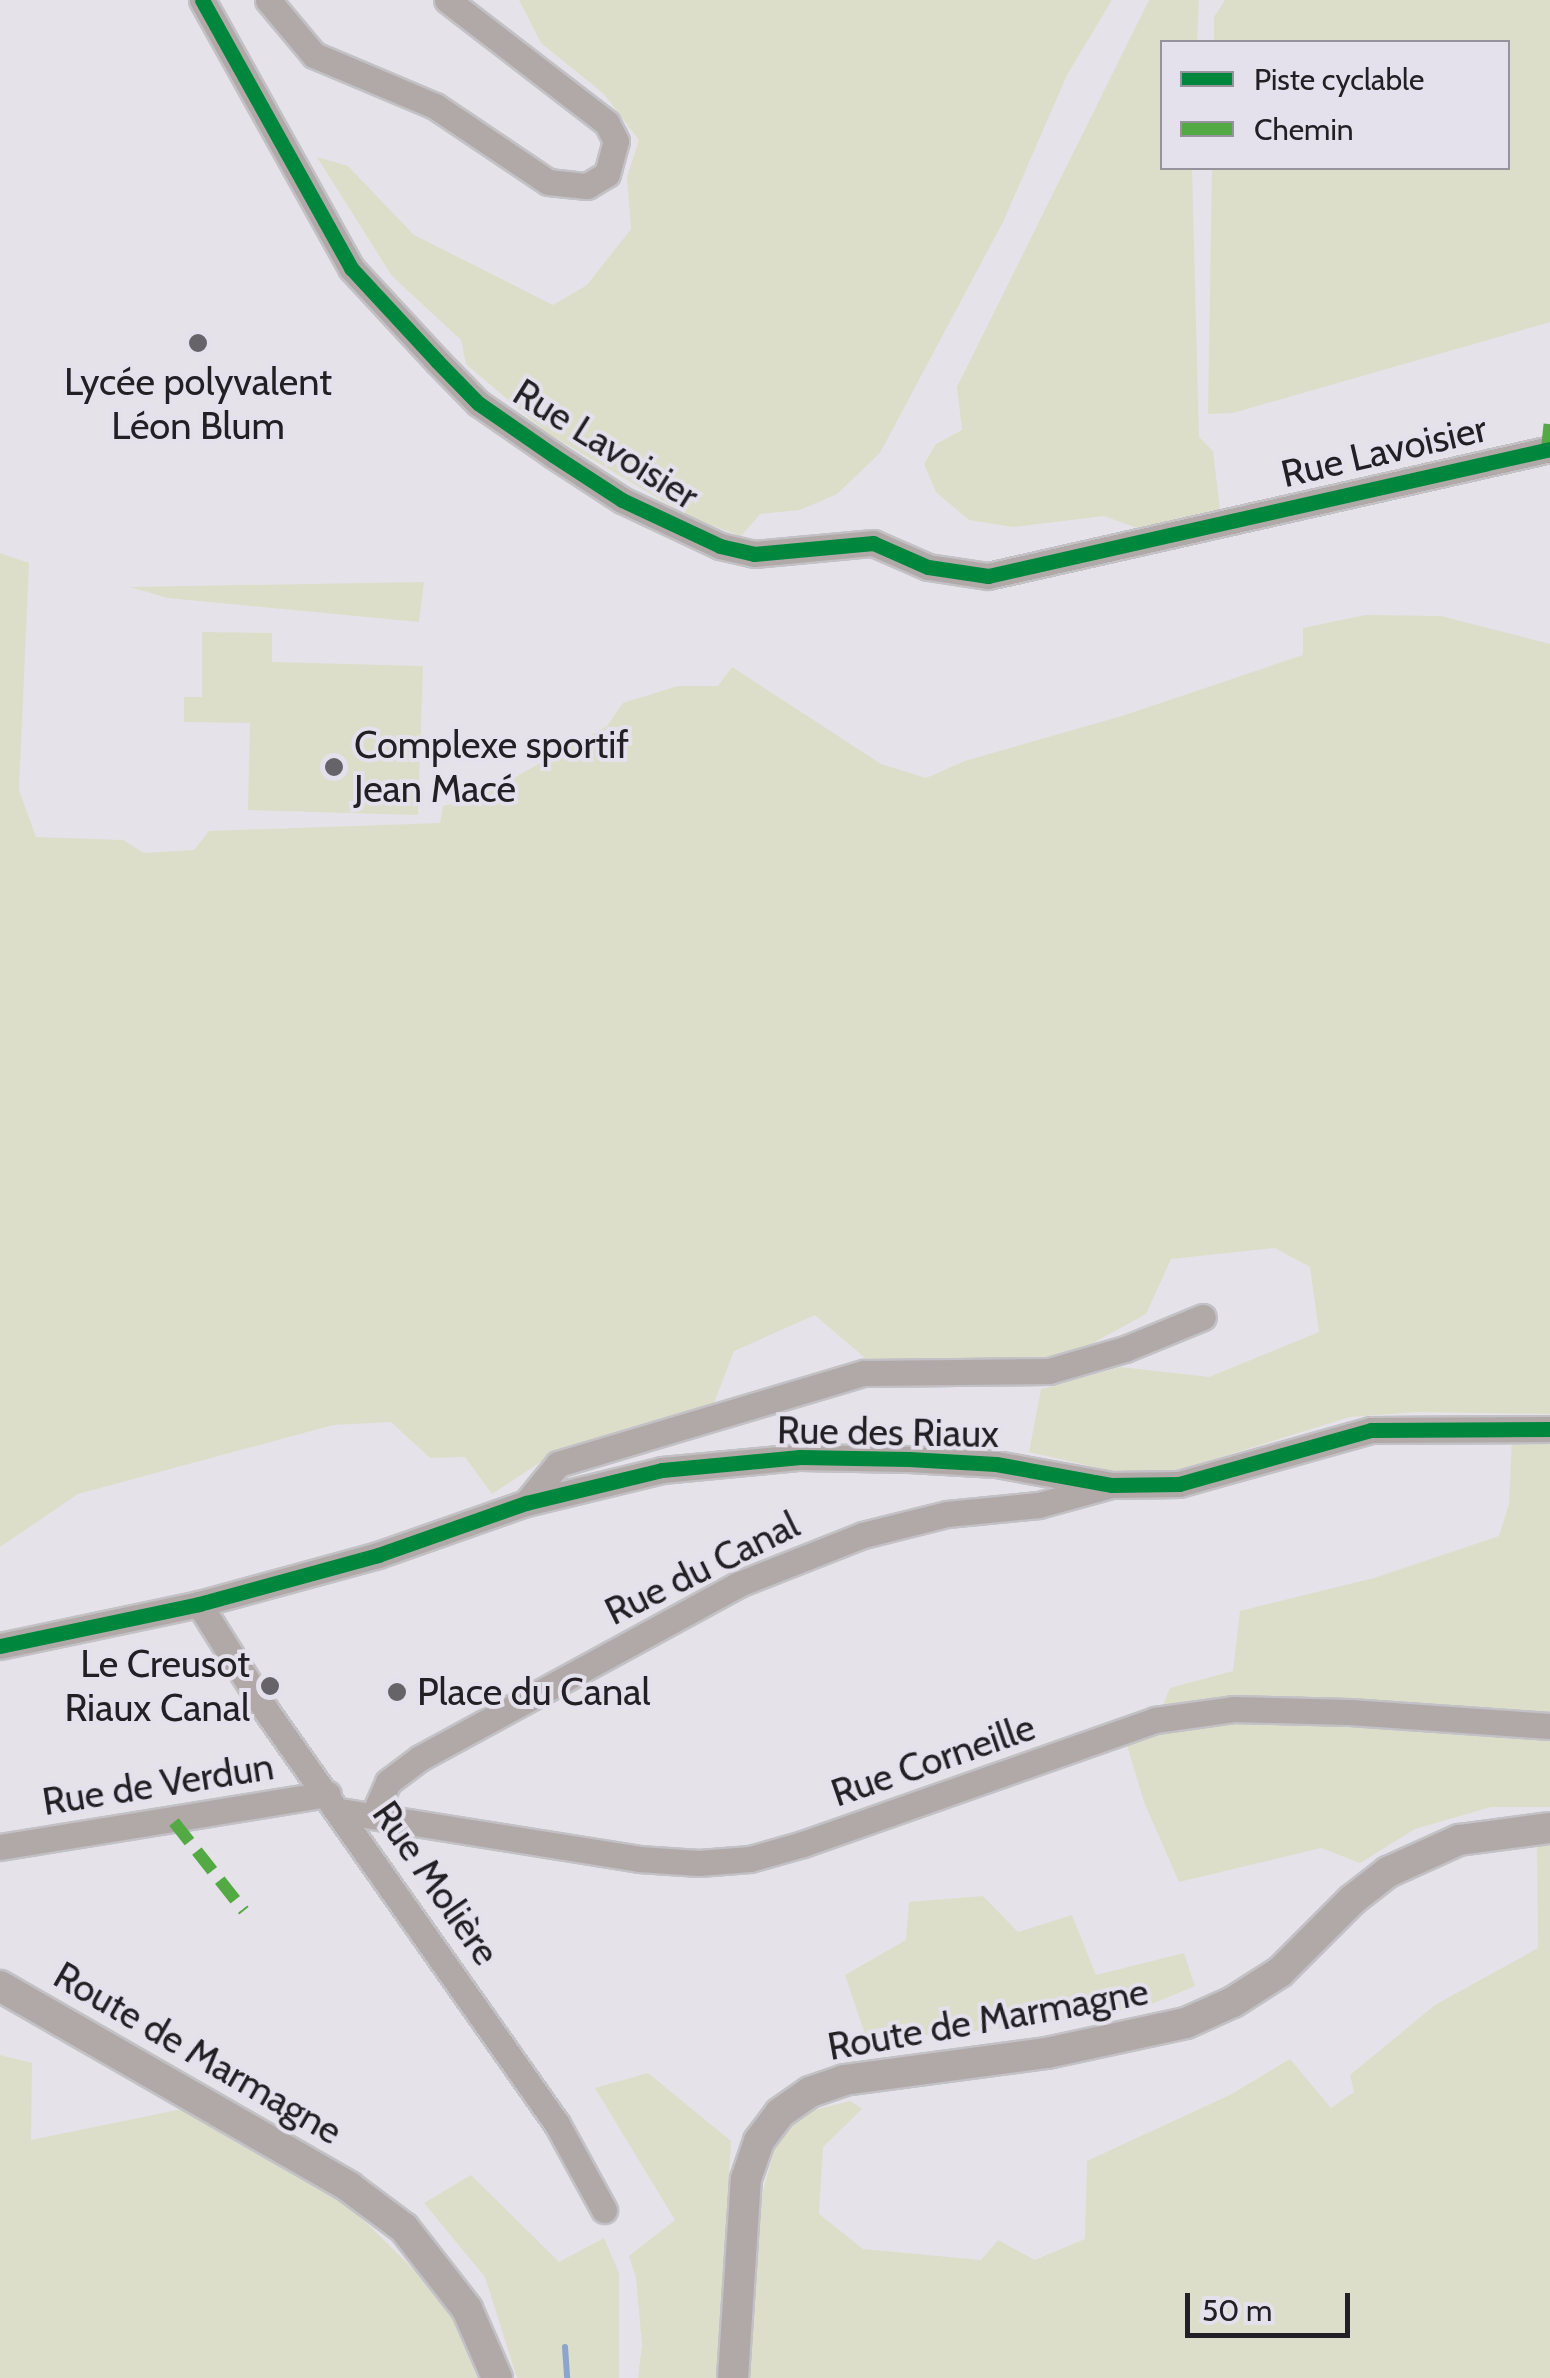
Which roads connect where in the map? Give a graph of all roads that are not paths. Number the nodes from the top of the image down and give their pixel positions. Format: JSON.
{"nodes":[{"id":1,"x":202,"y":0,"type":"edge"},
{"id":2,"x":268,"y":0,"type":"edge"},
{"id":3,"x":447,"y":0,"type":"edge"},
{"id":4,"x":1540,"y":450,"type":"edge"},
{"id":5,"x":1203,"y":1317,"type":"dead end"},
{"id":6,"x":1550,"y":1430,"type":"edge"},
{"id":7,"x":1112,"y":1484,"type":"junction"},
{"id":8,"x":526,"y":1503,"type":"junction"},
{"id":9,"x":199,"y":1604,"type":"junction"},
{"id":10,"x":0,"y":1646,"type":"edge"},
{"id":11,"x":1550,"y":1726,"type":"edge"},
{"id":12,"x":334,"y":1803,"type":"junction"},
{"id":13,"x":372,"y":1816,"type":"junction"},
{"id":14,"x":1550,"y":1828,"type":"edge"},
{"id":15,"x":0,"y":1847,"type":"edge"},
{"id":16,"x":0,"y":1986,"type":"edge"},
{"id":17,"x":604,"y":2210,"type":"dead end"},
{"id":18,"x":497,"y":2378,"type":"edge"},
{"id":19,"x":733,"y":2378,"type":"edge"}],
"edges":[{"from":1,"to":4,"type":"street","name":"Rue Lavoisier"},
{"from":2,"to":3,"type":"street"},
{"from":5,"to":8,"type":"street"},
{"from":6,"to":7,"type":"street","name":"Rue des Riaux"},
{"from":7,"to":8,"type":"street","name":"Rue des Riaux"},
{"from":7,"to":13,"type":"street","name":"Rue du Canal"},
{"from":8,"to":9,"type":"street","name":"Rue des Riaux"},
{"from":9,"to":10,"type":"street","name":"Rue des Riaux"},
{"from":9,"to":12,"type":"street","name":"Rue Molière"},
{"from":11,"to":13,"type":"street","name":"Rue Corneille"},
{"from":12,"to":13,"type":"street","name":"Rue Corneille"},
{"from":12,"to":15,"type":"street","name":"Rue de Verdun"},
{"from":12,"to":17,"type":"street","name":"Rue Molière"},
{"from":14,"to":19,"type":"street","name":"Route de Marmagne"},
{"from":16,"to":18,"type":"street","name":"Route de Marmagne"}]}
